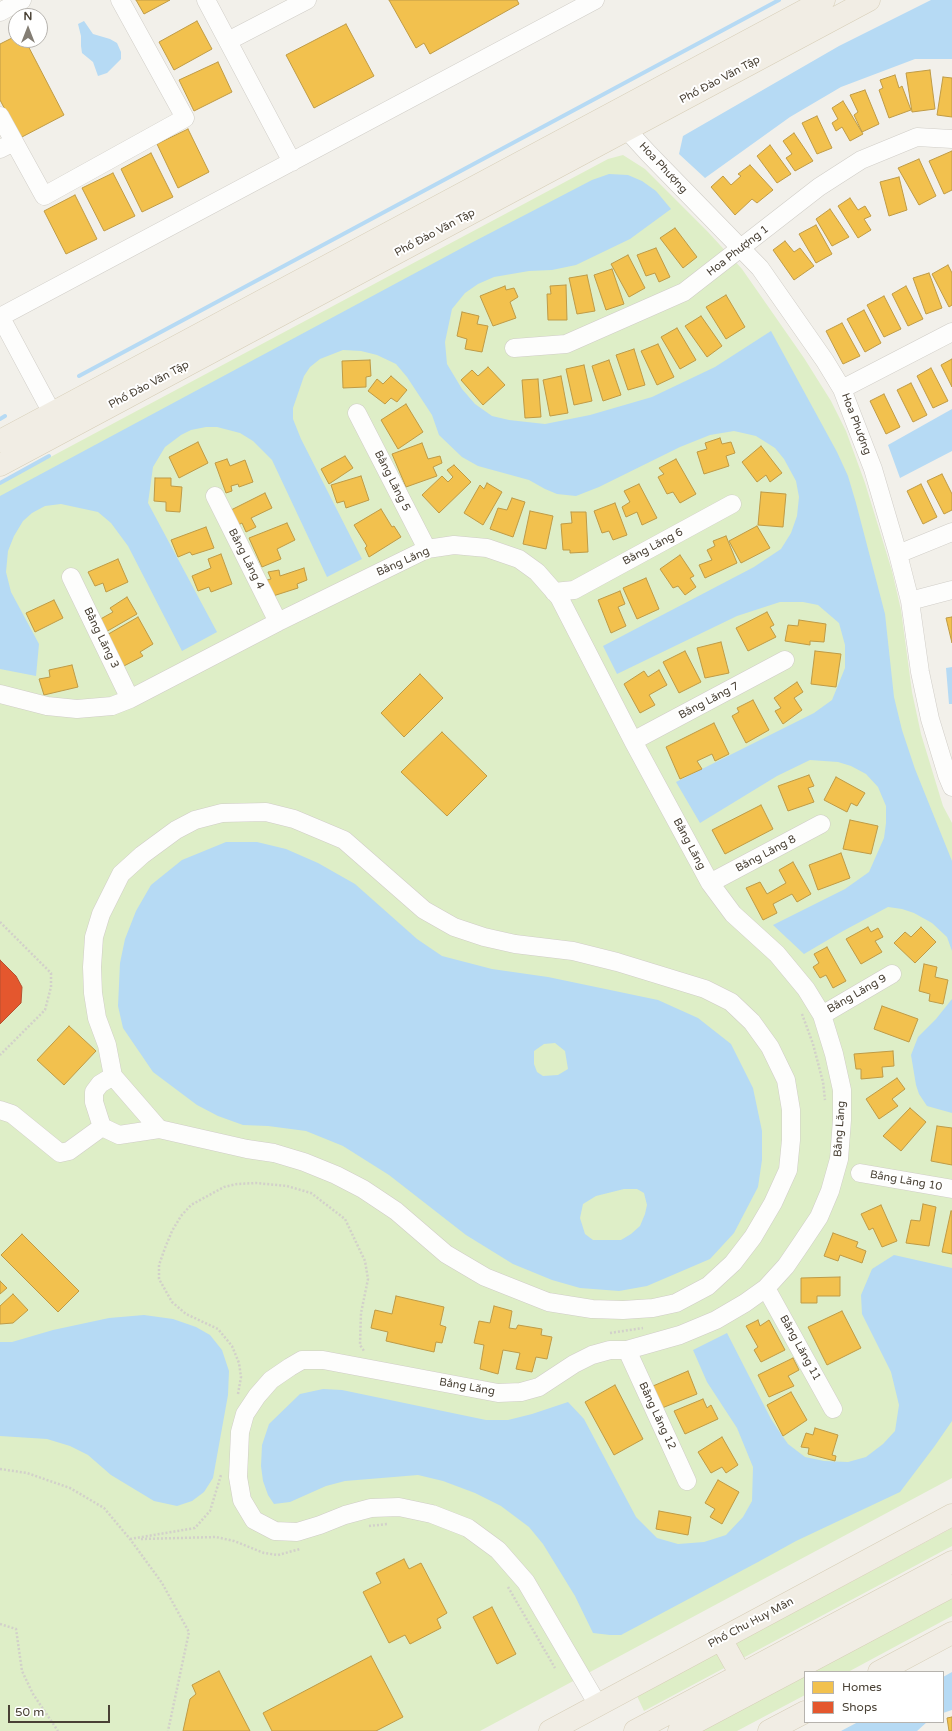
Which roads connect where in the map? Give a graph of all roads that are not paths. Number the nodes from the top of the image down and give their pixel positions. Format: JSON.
{"nodes":[{"id":1,"x":22,"y":0,"type":"edge"},
{"id":2,"x":120,"y":0,"type":"edge"},
{"id":3,"x":206,"y":0,"type":"edge"},
{"id":4,"x":307,"y":0,"type":"edge"},
{"id":5,"x":595,"y":0,"type":"edge"},
{"id":6,"x":824,"y":0,"type":"edge"},
{"id":7,"x":869,"y":0,"type":"edge"},
{"id":8,"x":0,"y":12,"type":"edge"},
{"id":9,"x":228,"y":41,"type":"junction"},
{"id":10,"x":0,"y":116,"type":"edge"},
{"id":11,"x":627,"y":130,"type":"junction"},
{"id":12,"x":952,"y":139,"type":"edge"},
{"id":13,"x":7,"y":145,"type":"edge"},
{"id":14,"x":292,"y":162,"type":"junction"},
{"id":15,"x":741,"y":249,"type":"junction"},
{"id":16,"x":0,"y":317,"type":"edge"},
{"id":17,"x":952,"y":332,"type":"edge"},
{"id":18,"x":514,"y":348,"type":"dead end"},
{"id":19,"x":842,"y":389,"type":"junction"},
{"id":20,"x":52,"y":413,"type":"junction"},
{"id":21,"x":357,"y":413,"type":"dead end"},
{"id":22,"x":0,"y":441,"type":"edge"},
{"id":23,"x":0,"y":465,"type":"edge"},
{"id":24,"x":215,"y":496,"type":"dead end"},
{"id":25,"x":732,"y":504,"type":"dead end"},
{"id":26,"x":952,"y":532,"type":"edge"},
{"id":27,"x":427,"y":549,"type":"junction"},
{"id":28,"x":898,"y":554,"type":"junction"},
{"id":29,"x":71,"y":577,"type":"dead end"},
{"id":30,"x":574,"y":590,"type":"junction"},
{"id":31,"x":952,"y":590,"type":"edge"},
{"id":32,"x":554,"y":592,"type":"junction"},
{"id":33,"x":910,"y":601,"type":"junction"},
{"id":34,"x":564,"y":608,"type":"junction"},
{"id":35,"x":278,"y":622,"type":"junction"},
{"id":36,"x":785,"y":660,"type":"dead end"},
{"id":37,"x":0,"y":694,"type":"edge"},
{"id":38,"x":130,"y":699,"type":"junction"},
{"id":39,"x":633,"y":741,"type":"junction"},
{"id":40,"x":950,"y":779,"type":"edge"},
{"id":41,"x":821,"y":824,"type":"dead end"},
{"id":42,"x":710,"y":883,"type":"junction"},
{"id":43,"x":892,"y":974,"type":"dead end"},
{"id":44,"x":822,"y":1015,"type":"junction"},
{"id":45,"x":113,"y":1076,"type":"junction"},
{"id":46,"x":0,"y":1110,"type":"edge"},
{"id":47,"x":102,"y":1127,"type":"junction"},
{"id":48,"x":159,"y":1129,"type":"junction"},
{"id":49,"x":840,"y":1142,"type":"junction"},
{"id":50,"x":860,"y":1173,"type":"junction"},
{"id":51,"x":952,"y":1189,"type":"edge"},
{"id":52,"x":830,"y":1191,"type":"junction"},
{"id":53,"x":766,"y":1288,"type":"junction"},
{"id":54,"x":627,"y":1350,"type":"junction"},
{"id":55,"x":833,"y":1409,"type":"dead end"},
{"id":56,"x":687,"y":1481,"type":"dead end"},
{"id":57,"x":952,"y":1515,"type":"edge"},
{"id":58,"x":952,"y":1562,"type":"edge"},
{"id":59,"x":952,"y":1586,"type":"edge"},
{"id":60,"x":952,"y":1633,"type":"edge"},
{"id":61,"x":721,"y":1639,"type":"junction"},
{"id":62,"x":881,"y":1671,"type":"edge"},
{"id":63,"x":741,"y":1675,"type":"junction"},
{"id":64,"x":598,"y":1705,"type":"junction"},
{"id":65,"x":804,"y":1713,"type":"edge"},
{"id":66,"x":706,"y":1725,"type":"edge"},
{"id":67,"x":550,"y":1731,"type":"edge"},
{"id":68,"x":635,"y":1731,"type":"edge"},
{"id":69,"x":679,"y":1731,"type":"edge"},
{"id":70,"x":769,"y":1731,"type":"edge"}],
"edges":[{"from":1,"to":8,"type":"street"},
{"from":2,"to":13,"type":"street"},
{"from":3,"to":9,"type":"street"},
{"from":4,"to":9,"type":"street"},
{"from":5,"to":14,"type":"street"},
{"from":6,"to":20,"type":"main road","name":"Phố Đào Văn Tập"},
{"from":7,"to":11,"type":"main road","name":"Phố Đào Văn Tập"},
{"from":9,"to":14,"type":"street"},
{"from":10,"to":13,"type":"street"},
{"from":11,"to":15,"type":"street","name":"Hoa Phượng"},
{"from":11,"to":23,"type":"main road","name":"Phố Đào Văn Tập"},
{"from":12,"to":15,"type":"street","name":"Hoa Phượng 1"},
{"from":14,"to":16,"type":"street"},
{"from":15,"to":18,"type":"street","name":"Hoa Phượng 1"},
{"from":15,"to":19,"type":"street","name":"Hoa Phượng"},
{"from":16,"to":20,"type":"street"},
{"from":17,"to":19,"type":"street"},
{"from":19,"to":28,"type":"street","name":"Hoa Phượng"},
{"from":20,"to":22,"type":"main road","name":"Phố Đào Văn Tập"},
{"from":21,"to":27,"type":"street","name":"Bằng Lăng 5"},
{"from":24,"to":35,"type":"street","name":"Bằng Lăng 4"},
{"from":25,"to":30,"type":"street","name":"Bằng Lăng 6"},
{"from":26,"to":28,"type":"street"},
{"from":27,"to":32,"type":"street","name":"Bằng Lăng"},
{"from":27,"to":35,"type":"street","name":"Bằng Lăng"},
{"from":28,"to":33,"type":"street","name":"Hoa Phượng"},
{"from":29,"to":38,"type":"street","name":"Bằng Lăng 3"},
{"from":30,"to":32,"type":"street"},
{"from":30,"to":34,"type":"street"},
{"from":31,"to":33,"type":"street"},
{"from":32,"to":34,"type":"street","name":"Bằng Lăng"},
{"from":33,"to":40,"type":"street","name":"Hoa Phượng"},
{"from":34,"to":39,"type":"street","name":"Bằng Lăng"},
{"from":35,"to":38,"type":"street","name":"Bằng Lăng"},
{"from":36,"to":39,"type":"street","name":"Bằng Lăng 7"},
{"from":37,"to":38,"type":"street","name":"Bằng Lăng"},
{"from":39,"to":42,"type":"street","name":"Bằng Lăng"},
{"from":41,"to":42,"type":"street","name":"Bằng Lăng 8"},
{"from":42,"to":44,"type":"street","name":"Bằng Lăng"},
{"from":43,"to":44,"type":"street","name":"Bằng Lăng 9"},
{"from":44,"to":49,"type":"street","name":"Bằng Lăng"},
{"from":45,"to":47,"type":"street"},
{"from":45,"to":48,"type":"street"},
{"from":45,"to":48,"type":"street"},
{"from":46,"to":47,"type":"street"},
{"from":47,"to":48,"type":"street"},
{"from":49,"to":50,"type":"street"},
{"from":49,"to":52,"type":"street","name":"Bằng Lăng"},
{"from":50,"to":51,"type":"street","name":"Bằng Lăng 10"},
{"from":50,"to":52,"type":"street"},
{"from":52,"to":53,"type":"street","name":"Bằng Lăng"},
{"from":53,"to":54,"type":"street","name":"Bằng Lăng"},
{"from":53,"to":55,"type":"street","name":"Bằng Lăng 11"},
{"from":54,"to":56,"type":"street","name":"Bằng Lăng 12"},
{"from":54,"to":64,"type":"street","name":"Bằng Lăng"},
{"from":57,"to":61,"type":"main road","name":"Phố Chu Huy Mân"},
{"from":58,"to":63,"type":"main road"},
{"from":59,"to":66,"type":"main road"},
{"from":60,"to":62,"type":"main road"},
{"from":61,"to":63,"type":"main road"},
{"from":61,"to":64,"type":"main road","name":"Phố Chu Huy Mân"},
{"from":63,"to":68,"type":"main road"},
{"from":64,"to":67,"type":"main road","name":"Phố Chu Huy Mân"},
{"from":65,"to":70,"type":"main road"},
{"from":66,"to":69,"type":"main road"}]}
